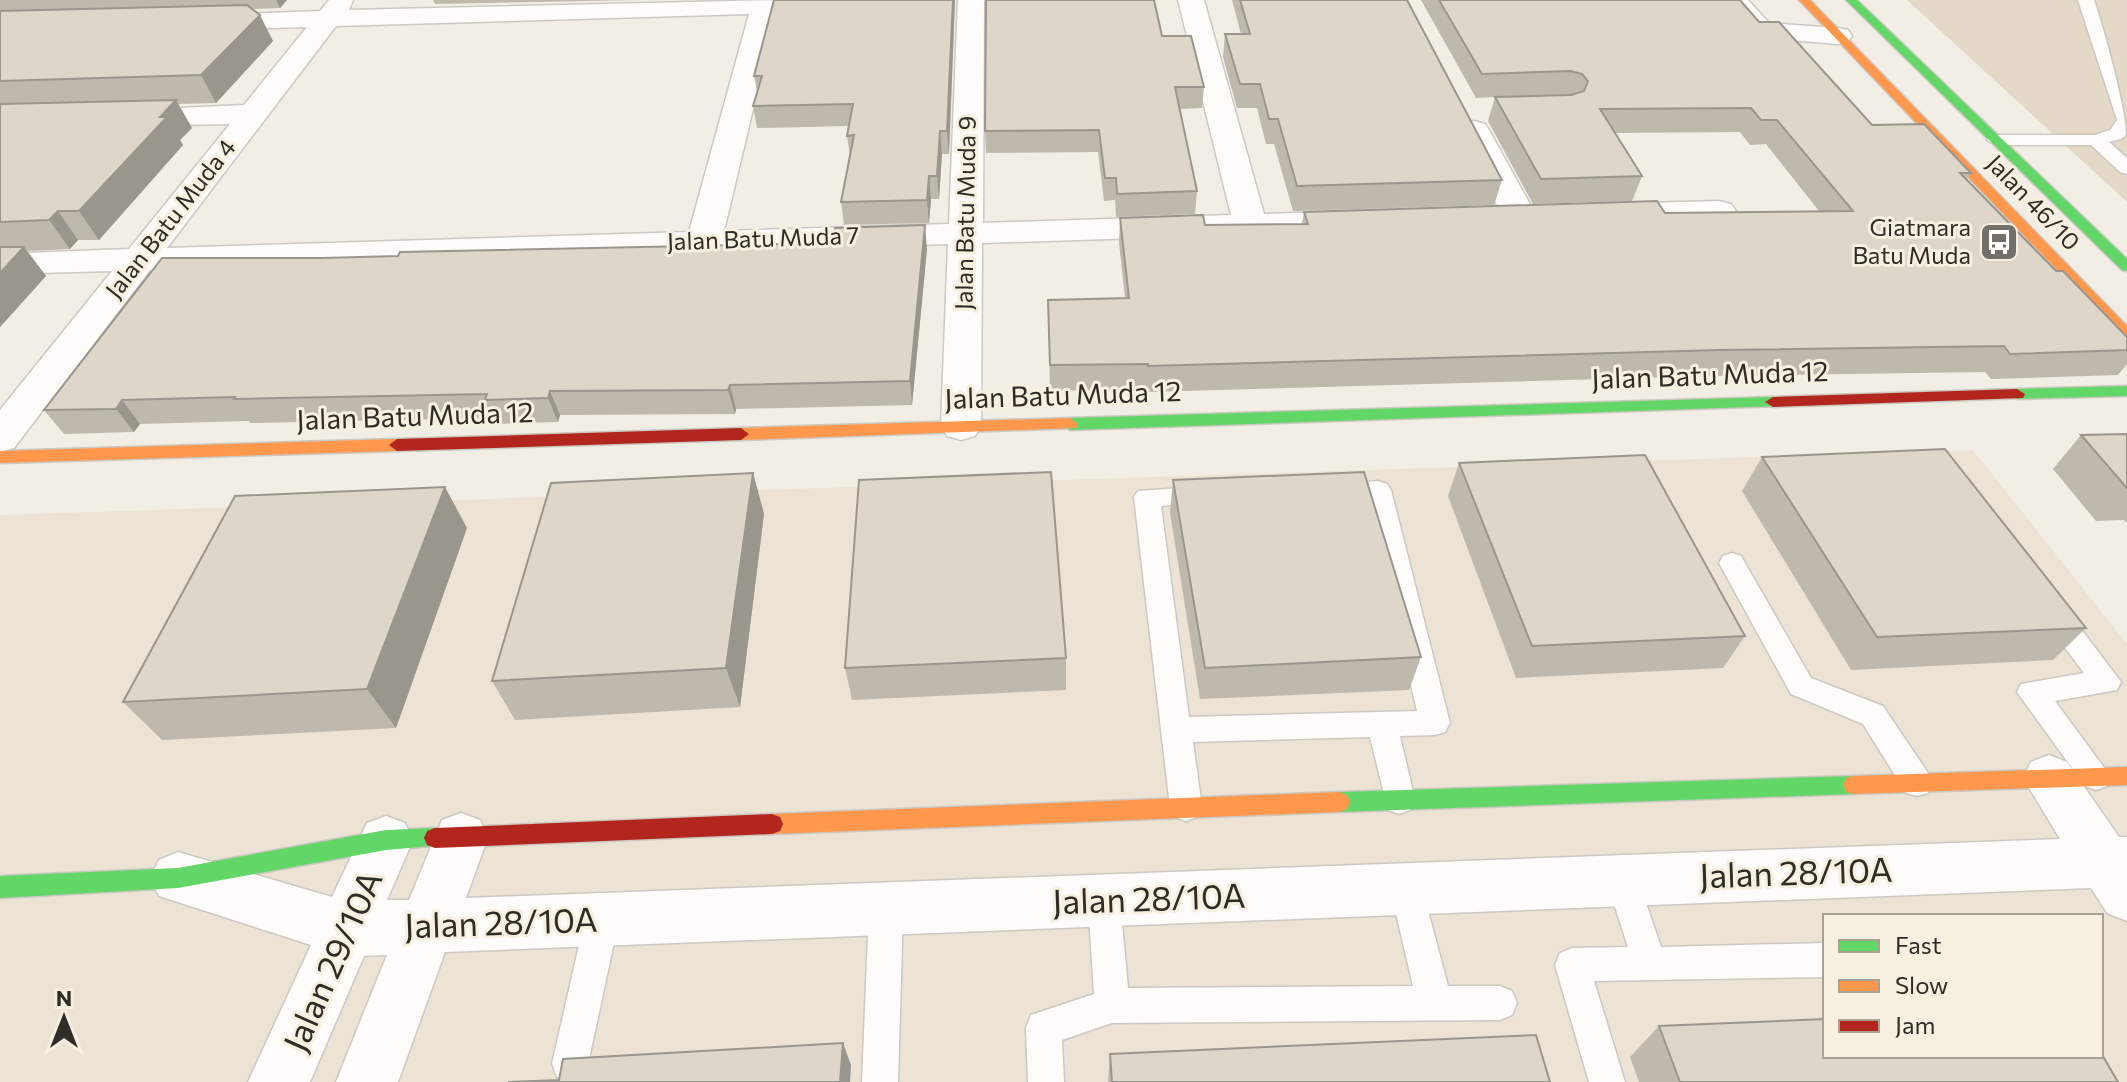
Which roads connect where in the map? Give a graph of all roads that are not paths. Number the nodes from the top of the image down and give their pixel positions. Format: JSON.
{"nodes":[{"id":1,"x":971,"y":0,"type":"edge"},
{"id":2,"x":1191,"y":0,"type":"edge"},
{"id":3,"x":1213,"y":0,"type":"edge"},
{"id":4,"x":1734,"y":0,"type":"edge"},
{"id":5,"x":1804,"y":0,"type":"edge"},
{"id":6,"x":1851,"y":0,"type":"edge"},
{"id":7,"x":2086,"y":0,"type":"edge"},
{"id":8,"x":766,"y":3,"type":"edge"},
{"id":9,"x":335,"y":9,"type":"edge"},
{"id":10,"x":172,"y":23,"type":"edge"},
{"id":11,"x":1838,"y":36,"type":"junction"},
{"id":12,"x":2121,"y":91,"type":"edge"},
{"id":13,"x":1478,"y":110,"type":"dead end"},
{"id":14,"x":253,"y":114,"type":"junction"},
{"id":15,"x":95,"y":118,"type":"edge"},
{"id":16,"x":1996,"y":140,"type":"junction"},
{"id":17,"x":2096,"y":140,"type":"junction"},
{"id":18,"x":2127,"y":168,"type":"edge"},
{"id":19,"x":1719,"y":211,"type":"edge"},
{"id":20,"x":1393,"y":220,"type":"edge"},
{"id":21,"x":1250,"y":225,"type":"junction"},
{"id":22,"x":965,"y":234,"type":"junction"},
{"id":23,"x":704,"y":241,"type":"junction"},
{"id":24,"x":140,"y":260,"type":"junction"},
{"id":25,"x":0,"y":264,"type":"edge"},
{"id":26,"x":2127,"y":267,"type":"edge"},
{"id":27,"x":2127,"y":335,"type":"edge"},
{"id":28,"x":2127,"y":391,"type":"edge"},
{"id":29,"x":961,"y":426,"type":"junction"},
{"id":30,"x":0,"y":438,"type":"edge"},
{"id":31,"x":0,"y":457,"type":"edge"},
{"id":32,"x":1317,"y":492,"type":"edge"},
{"id":33,"x":1240,"y":494,"type":"edge"},
{"id":34,"x":1732,"y":563,"type":"dead end"},
{"id":35,"x":2031,"y":586,"type":"edge"},
{"id":36,"x":1382,"y":723,"type":"junction"},
{"id":37,"x":1174,"y":730,"type":"junction"},
{"id":38,"x":2127,"y":776,"type":"edge"},
{"id":39,"x":2072,"y":778,"type":"junction"},
{"id":40,"x":1917,"y":783,"type":"junction"},
{"id":41,"x":1399,"y":800,"type":"junction"},
{"id":42,"x":1186,"y":807,"type":"junction"},
{"id":43,"x":461,"y":837,"type":"junction"},
{"id":44,"x":386,"y":840,"type":"junction"},
{"id":45,"x":2120,"y":873,"type":"edge"},
{"id":46,"x":178,"y":878,"type":"junction"},
{"id":47,"x":1622,"y":879,"type":"junction"},
{"id":48,"x":0,"y":887,"type":"edge"},
{"id":49,"x":1406,"y":888,"type":"junction"},
{"id":50,"x":1104,"y":901,"type":"junction"},
{"id":51,"x":886,"y":909,"type":"junction"},
{"id":52,"x":602,"y":919,"type":"junction"},
{"id":53,"x":428,"y":926,"type":"junction"},
{"id":54,"x":348,"y":929,"type":"junction"},
{"id":55,"x":1823,"y":960,"type":"edge"},
{"id":56,"x":1650,"y":963,"type":"junction"},
{"id":57,"x":1500,"y":1003,"type":"dead end"},
{"id":58,"x":1435,"y":1004,"type":"junction"},
{"id":59,"x":1112,"y":1006,"type":"junction"},
{"id":60,"x":570,"y":1064,"type":"edge"},
{"id":61,"x":279,"y":1082,"type":"edge"},
{"id":62,"x":367,"y":1082,"type":"edge"},
{"id":63,"x":880,"y":1082,"type":"edge"},
{"id":64,"x":1046,"y":1082,"type":"edge"},
{"id":65,"x":1607,"y":1082,"type":"edge"}],
"edges":[{"from":1,"to":22,"type":"street","name":"Jalan Batu Muda 9"},
{"from":2,"to":3,"type":"street"},
{"from":2,"to":21,"type":"street"},
{"from":4,"to":11,"type":"street"},
{"from":5,"to":11,"type":"street","name":"Jalan 46/10"},
{"from":6,"to":16,"type":"street","name":"Jalan 46/10"},
{"from":7,"to":12,"type":"lane"},
{"from":8,"to":9,"type":"street"},
{"from":8,"to":23,"type":"street"},
{"from":9,"to":10,"type":"street"},
{"from":9,"to":14,"type":"street","name":"Jalan Batu Muda 4"},
{"from":11,"to":27,"type":"street","name":"Jalan 46/10"},
{"from":12,"to":17,"type":"lane"},
{"from":13,"to":19,"type":"street"},
{"from":14,"to":15,"type":"street"},
{"from":14,"to":24,"type":"street","name":"Jalan Batu Muda 4"},
{"from":16,"to":17,"type":"lane"},
{"from":16,"to":26,"type":"street","name":"Jalan 46/10"},
{"from":17,"to":18,"type":"lane"},
{"from":20,"to":21,"type":"street","name":"Jalan Batu Muda 7"},
{"from":21,"to":22,"type":"street","name":"Jalan Batu Muda 7"},
{"from":22,"to":23,"type":"street","name":"Jalan Batu Muda 7"},
{"from":22,"to":29,"type":"street","name":"Jalan Batu Muda 9"},
{"from":23,"to":24,"type":"street","name":"Jalan Batu Muda 7"},
{"from":24,"to":25,"type":"street","name":"Jalan Batu Muda 7"},
{"from":24,"to":30,"type":"street","name":"Jalan Batu Muda 4"},
{"from":28,"to":29,"type":"street","name":"Jalan Batu Muda 12"},
{"from":29,"to":31,"type":"street","name":"Jalan Batu Muda 12"},
{"from":32,"to":36,"type":"lane"},
{"from":33,"to":37,"type":"lane"},
{"from":34,"to":40,"type":"lane"},
{"from":35,"to":39,"type":"lane"},
{"from":36,"to":37,"type":"lane"},
{"from":36,"to":41,"type":"lane"},
{"from":37,"to":42,"type":"lane"},
{"from":38,"to":39,"type":"street","name":"Jalan 28/10A"},
{"from":39,"to":40,"type":"street","name":"Jalan 28/10A"},
{"from":39,"to":45,"type":"street"},
{"from":40,"to":41,"type":"street","name":"Jalan 28/10A"},
{"from":41,"to":42,"type":"street","name":"Jalan 28/10A"},
{"from":42,"to":43,"type":"street","name":"Jalan 28/10A"},
{"from":43,"to":44,"type":"street","name":"Jalan 28/10A"},
{"from":43,"to":53,"type":"street"},
{"from":44,"to":46,"type":"street","name":"Jalan 28/10A"},
{"from":44,"to":54,"type":"street","name":"Jalan 29/10A"},
{"from":45,"to":47,"type":"street","name":"Jalan 28/10A"},
{"from":46,"to":48,"type":"street","name":"Jalan 28/10A"},
{"from":46,"to":54,"type":"street","name":"Jalan 28/10A"},
{"from":47,"to":49,"type":"street","name":"Jalan 28/10A"},
{"from":47,"to":56,"type":"lane"},
{"from":49,"to":50,"type":"street","name":"Jalan 28/10A"},
{"from":49,"to":58,"type":"lane"},
{"from":50,"to":51,"type":"street","name":"Jalan 28/10A"},
{"from":50,"to":59,"type":"lane"},
{"from":51,"to":52,"type":"street","name":"Jalan 28/10A"},
{"from":51,"to":63,"type":"lane"},
{"from":52,"to":53,"type":"street","name":"Jalan 28/10A"},
{"from":52,"to":60,"type":"lane"},
{"from":53,"to":54,"type":"street","name":"Jalan 28/10A"},
{"from":53,"to":62,"type":"street"},
{"from":54,"to":61,"type":"street","name":"Jalan 29/10A"},
{"from":55,"to":56,"type":"lane"},
{"from":56,"to":65,"type":"lane"},
{"from":57,"to":58,"type":"lane"},
{"from":58,"to":59,"type":"lane"},
{"from":59,"to":64,"type":"lane"}]}
